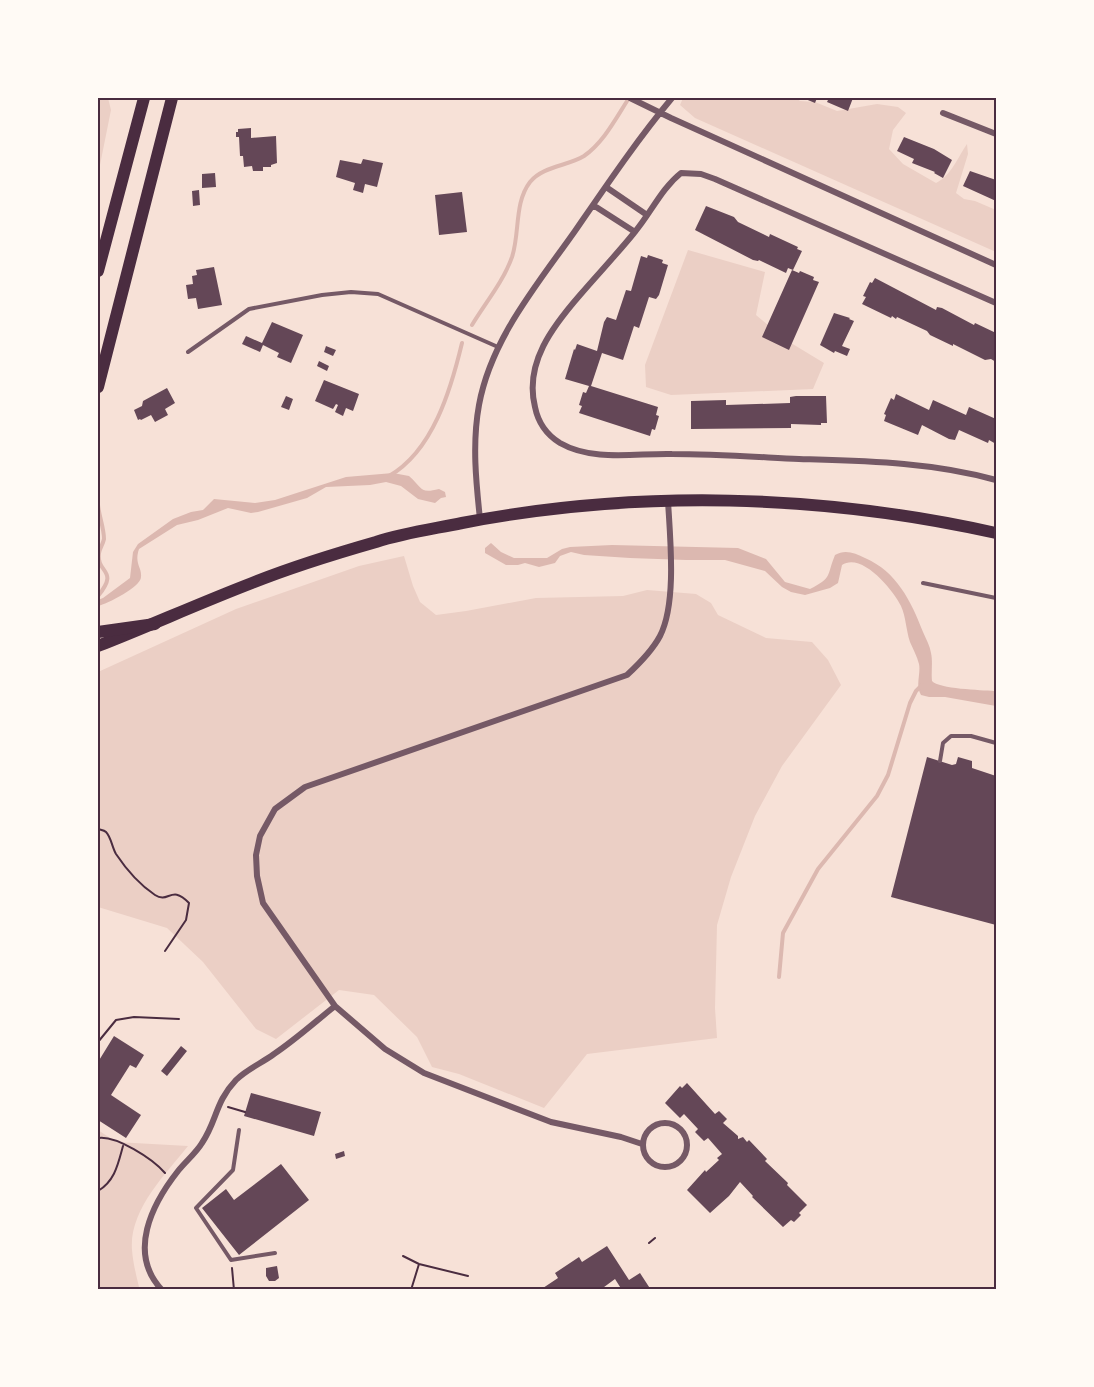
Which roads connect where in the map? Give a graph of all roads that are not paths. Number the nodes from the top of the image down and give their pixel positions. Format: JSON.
{"nodes":[{"id":1,"x":144,"y":98,"type":"edge"},
{"id":2,"x":172,"y":98,"type":"edge"},
{"id":3,"x":632,"y":98,"type":"edge"},
{"id":4,"x":672,"y":98,"type":"edge"},
{"id":5,"x":660,"y":112,"type":"junction"},
{"id":6,"x":943,"y":113,"type":"dead end"},
{"id":7,"x":996,"y":134,"type":"edge"},
{"id":8,"x":606,"y":187,"type":"junction"},
{"id":9,"x":593,"y":205,"type":"junction"},
{"id":10,"x":647,"y":215,"type":"junction"},
{"id":11,"x":635,"y":232,"type":"junction"},
{"id":12,"x":996,"y":265,"type":"edge"},
{"id":13,"x":98,"y":271,"type":"edge"},
{"id":14,"x":996,"y":303,"type":"edge"},
{"id":15,"x":498,"y":347,"type":"junction"},
{"id":16,"x":188,"y":352,"type":"dead end"},
{"id":17,"x":98,"y":387,"type":"edge"},
{"id":18,"x":996,"y":480,"type":"edge"},
{"id":19,"x":668,"y":501,"type":"junction"},
{"id":20,"x":480,"y":519,"type":"junction"},
{"id":21,"x":996,"y":533,"type":"edge"},
{"id":22,"x":923,"y":583,"type":"dead end"},
{"id":23,"x":996,"y":598,"type":"edge"},
{"id":24,"x":155,"y":624,"type":"junction"},
{"id":25,"x":98,"y":632,"type":"edge"},
{"id":26,"x":98,"y":646,"type":"edge"},
{"id":27,"x":996,"y":742,"type":"edge"},
{"id":28,"x":940,"y":761,"type":"dead end"},
{"id":29,"x":335,"y":1006,"type":"junction"},
{"id":30,"x":239,"y":1130,"type":"dead end"},
{"id":31,"x":642,"y":1144,"type":"junction"},
{"id":32,"x":275,"y":1253,"type":"dead end"},
{"id":33,"x":162,"y":1290,"type":"edge"}],
"edges":[{"from":1,"to":13,"type":"main road"},
{"from":2,"to":17,"type":"main road"},
{"from":3,"to":5,"type":"street"},
{"from":4,"to":5,"type":"street"},
{"from":5,"to":8,"type":"street"},
{"from":5,"to":12,"type":"street"},
{"from":6,"to":7,"type":"street"},
{"from":8,"to":9,"type":"street"},
{"from":8,"to":10,"type":"street"},
{"from":9,"to":11,"type":"street"},
{"from":9,"to":15,"type":"street"},
{"from":10,"to":11,"type":"street"},
{"from":10,"to":14,"type":"street"},
{"from":11,"to":18,"type":"street"},
{"from":15,"to":16,"type":"lane"},
{"from":15,"to":20,"type":"street"},
{"from":19,"to":20,"type":"main road"},
{"from":19,"to":21,"type":"main road"},
{"from":19,"to":29,"type":"street"},
{"from":20,"to":24,"type":"main road"},
{"from":22,"to":23,"type":"lane"},
{"from":24,"to":25,"type":"main road"},
{"from":24,"to":26,"type":"main road"},
{"from":27,"to":28,"type":"lane"},
{"from":29,"to":31,"type":"street"},
{"from":29,"to":33,"type":"street"},
{"from":30,"to":32,"type":"lane"},
{"from":31,"to":31,"type":"street"}]}
